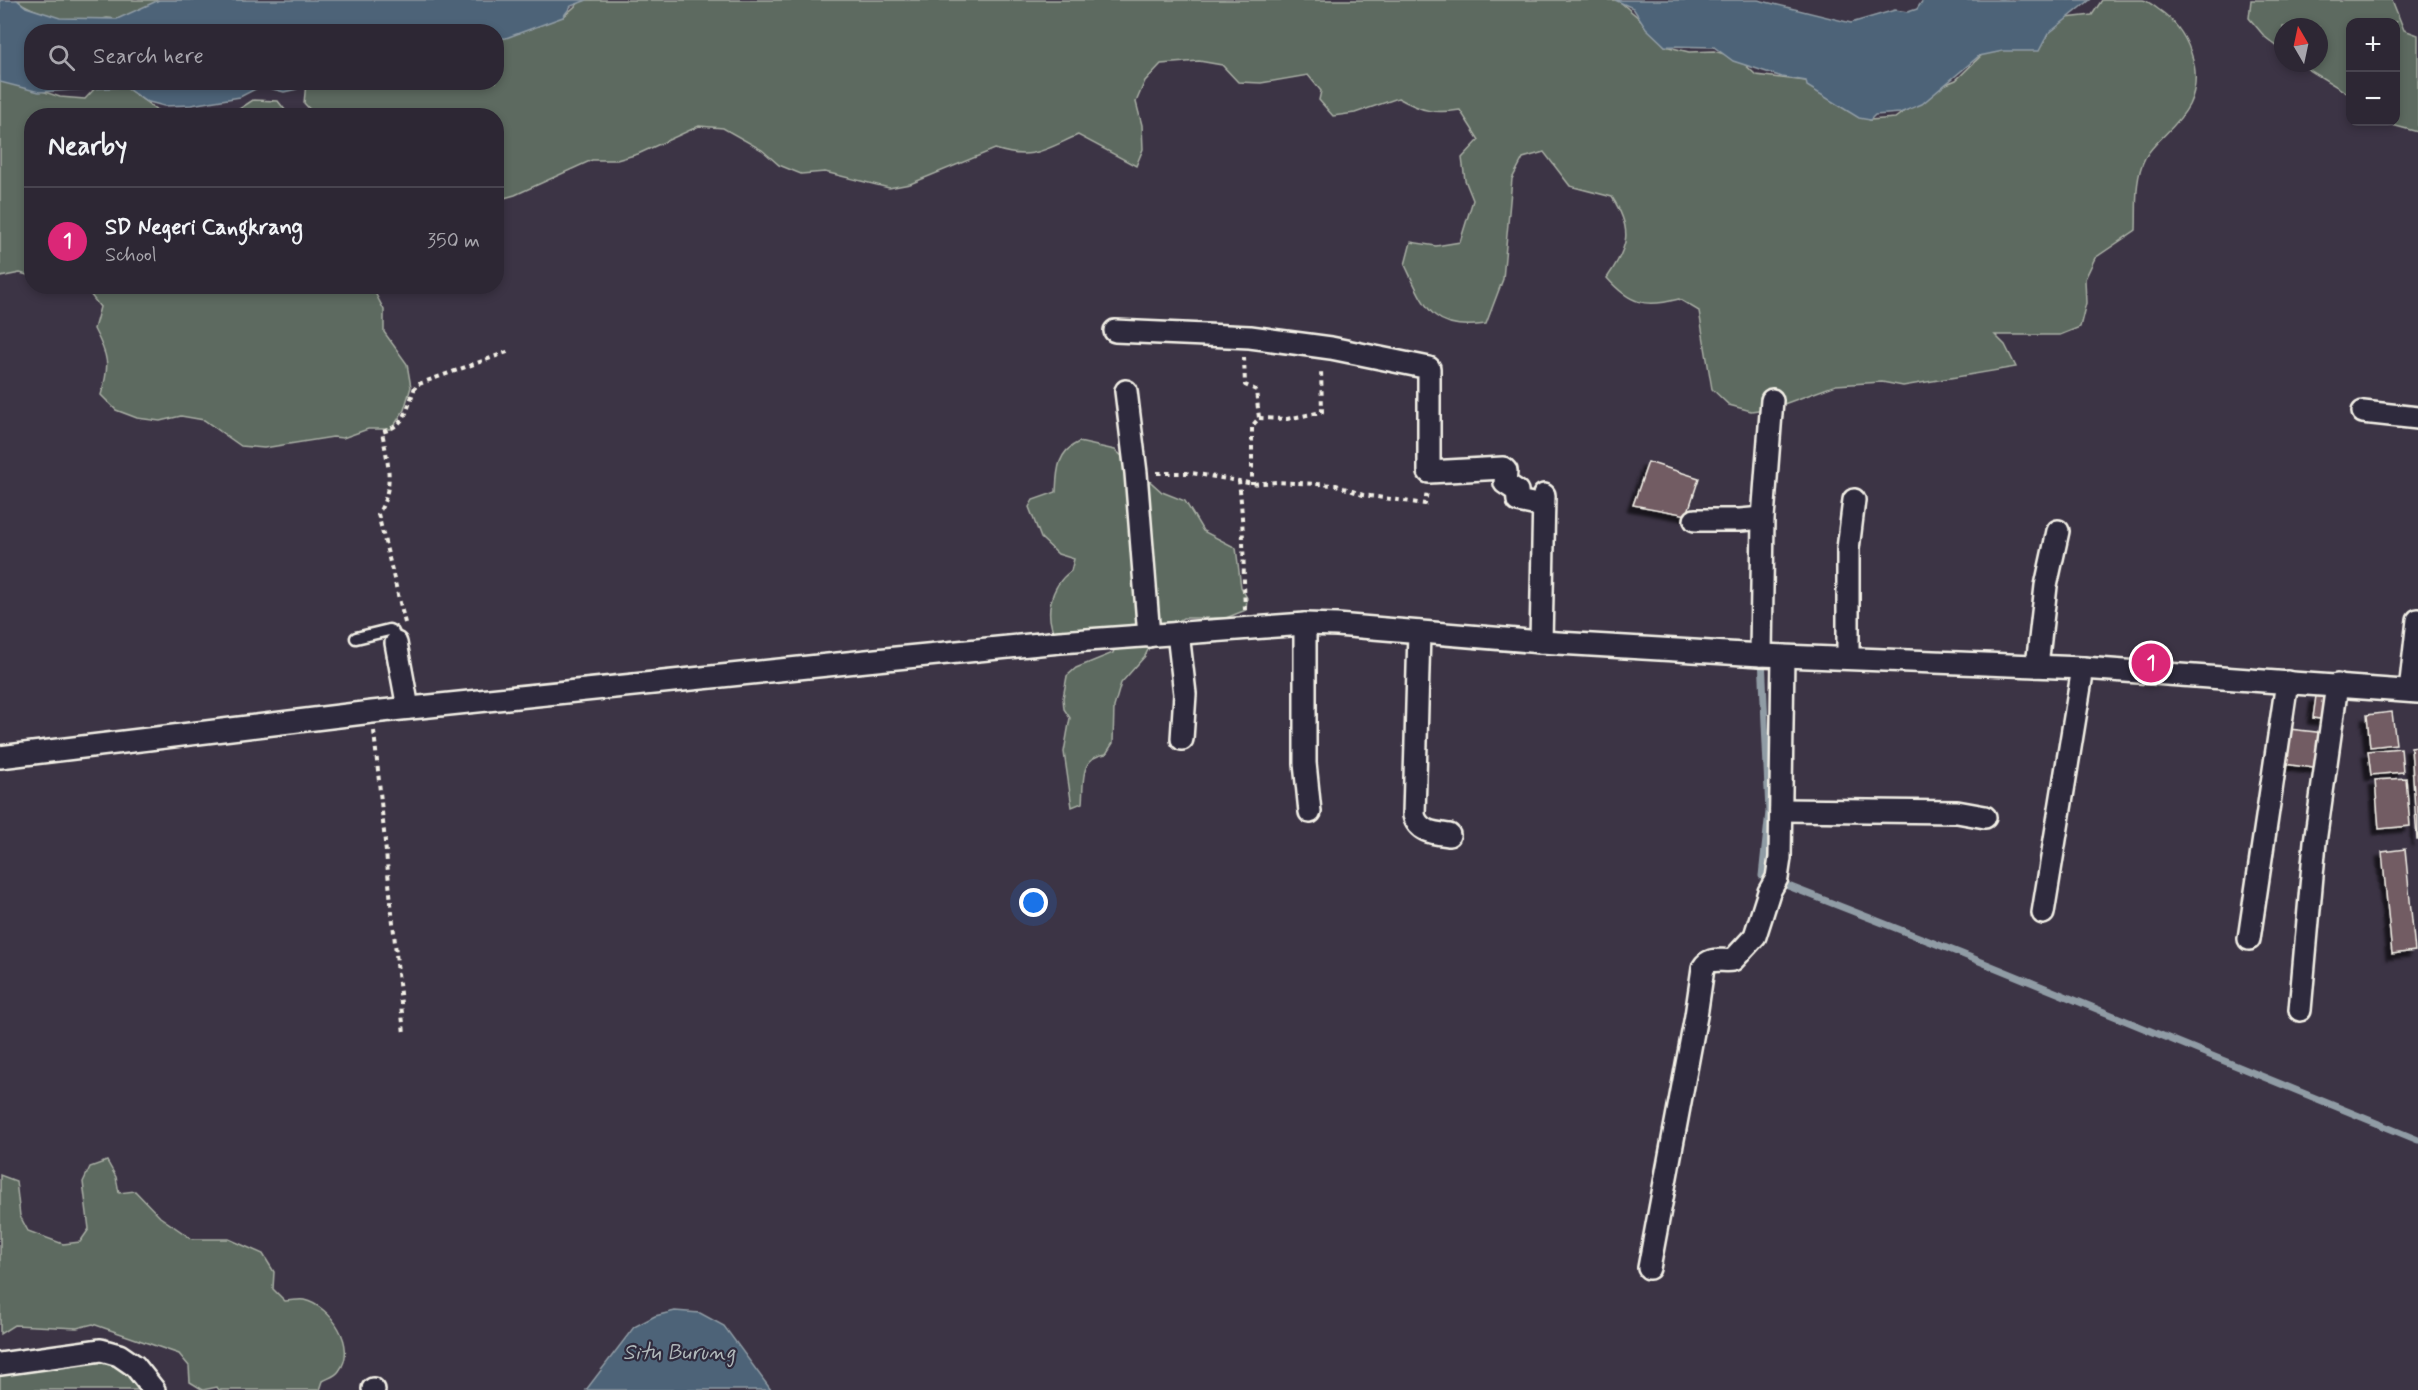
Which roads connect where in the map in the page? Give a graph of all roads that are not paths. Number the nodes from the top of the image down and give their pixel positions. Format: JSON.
{"nodes":[{"id":1,"x":1115,"y":331,"type":"dead end"},
{"id":2,"x":1126,"y":391,"type":"dead end"},
{"id":3,"x":1772,"y":400,"type":"dead end"},
{"id":4,"x":2363,"y":412,"type":"dead end"},
{"id":5,"x":2418,"y":418,"type":"edge"},
{"id":6,"x":1854,"y":500,"type":"dead end"},
{"id":7,"x":1763,"y":518,"type":"junction"},
{"id":8,"x":1695,"y":520,"type":"dead end"},
{"id":9,"x":2058,"y":531,"type":"dead end"},
{"id":10,"x":2418,"y":620,"type":"edge"},
{"id":11,"x":1305,"y":624,"type":"junction"},
{"id":12,"x":1419,"y":632,"type":"junction"},
{"id":13,"x":1178,"y":633,"type":"junction"},
{"id":14,"x":401,"y":635,"type":"joint"},
{"id":15,"x":1149,"y":636,"type":"junction"},
{"id":16,"x":356,"y":638,"type":"dead end"},
{"id":17,"x":1541,"y":642,"type":"junction"},
{"id":18,"x":1761,"y":655,"type":"junction"},
{"id":19,"x":1783,"y":656,"type":"junction"},
{"id":20,"x":1848,"y":658,"type":"junction"},
{"id":21,"x":2037,"y":666,"type":"junction"},
{"id":22,"x":2083,"y":668,"type":"junction"},
{"id":23,"x":2287,"y":682,"type":"junction"},
{"id":24,"x":2337,"y":686,"type":"junction"},
{"id":25,"x":2414,"y":692,"type":"edge"},
{"id":26,"x":406,"y":698,"type":"junction"},
{"id":27,"x":1182,"y":739,"type":"dead end"},
{"id":28,"x":0,"y":757,"type":"edge"},
{"id":29,"x":1781,"y":810,"type":"junction"},
{"id":30,"x":1310,"y":812,"type":"dead end"},
{"id":31,"x":1985,"y":817,"type":"dead end"},
{"id":32,"x":1449,"y":836,"type":"dead end"},
{"id":33,"x":2043,"y":913,"type":"dead end"},
{"id":34,"x":2249,"y":939,"type":"dead end"},
{"id":35,"x":2300,"y":1010,"type":"dead end"},
{"id":36,"x":1649,"y":1268,"type":"dead end"},
{"id":37,"x":0,"y":1364,"type":"edge"},
{"id":38,"x":154,"y":1390,"type":"edge"}],
"edges":[{"from":1,"to":17,"type":"street"},
{"from":2,"to":15,"type":"street"},
{"from":3,"to":7,"type":"street"},
{"from":4,"to":5,"type":"street"},
{"from":6,"to":20,"type":"street"},
{"from":7,"to":8,"type":"street"},
{"from":7,"to":18,"type":"street"},
{"from":9,"to":21,"type":"street"},
{"from":10,"to":25,"type":"street"},
{"from":11,"to":12,"type":"street"},
{"from":11,"to":13,"type":"street"},
{"from":11,"to":30,"type":"street"},
{"from":12,"to":17,"type":"street"},
{"from":12,"to":32,"type":"street"},
{"from":13,"to":15,"type":"street"},
{"from":13,"to":27,"type":"street"},
{"from":14,"to":16,"type":"lane"},
{"from":14,"to":26,"type":"street"},
{"from":15,"to":26,"type":"street"},
{"from":17,"to":18,"type":"street"},
{"from":18,"to":19,"type":"street"},
{"from":19,"to":20,"type":"street"},
{"from":19,"to":29,"type":"street"},
{"from":20,"to":21,"type":"street"},
{"from":21,"to":22,"type":"street"},
{"from":22,"to":23,"type":"street"},
{"from":22,"to":33,"type":"street"},
{"from":23,"to":24,"type":"street"},
{"from":23,"to":34,"type":"street"},
{"from":24,"to":25,"type":"street"},
{"from":24,"to":35,"type":"street"},
{"from":26,"to":28,"type":"street"},
{"from":29,"to":31,"type":"street"},
{"from":29,"to":36,"type":"street"},
{"from":37,"to":38,"type":"street"}]}
